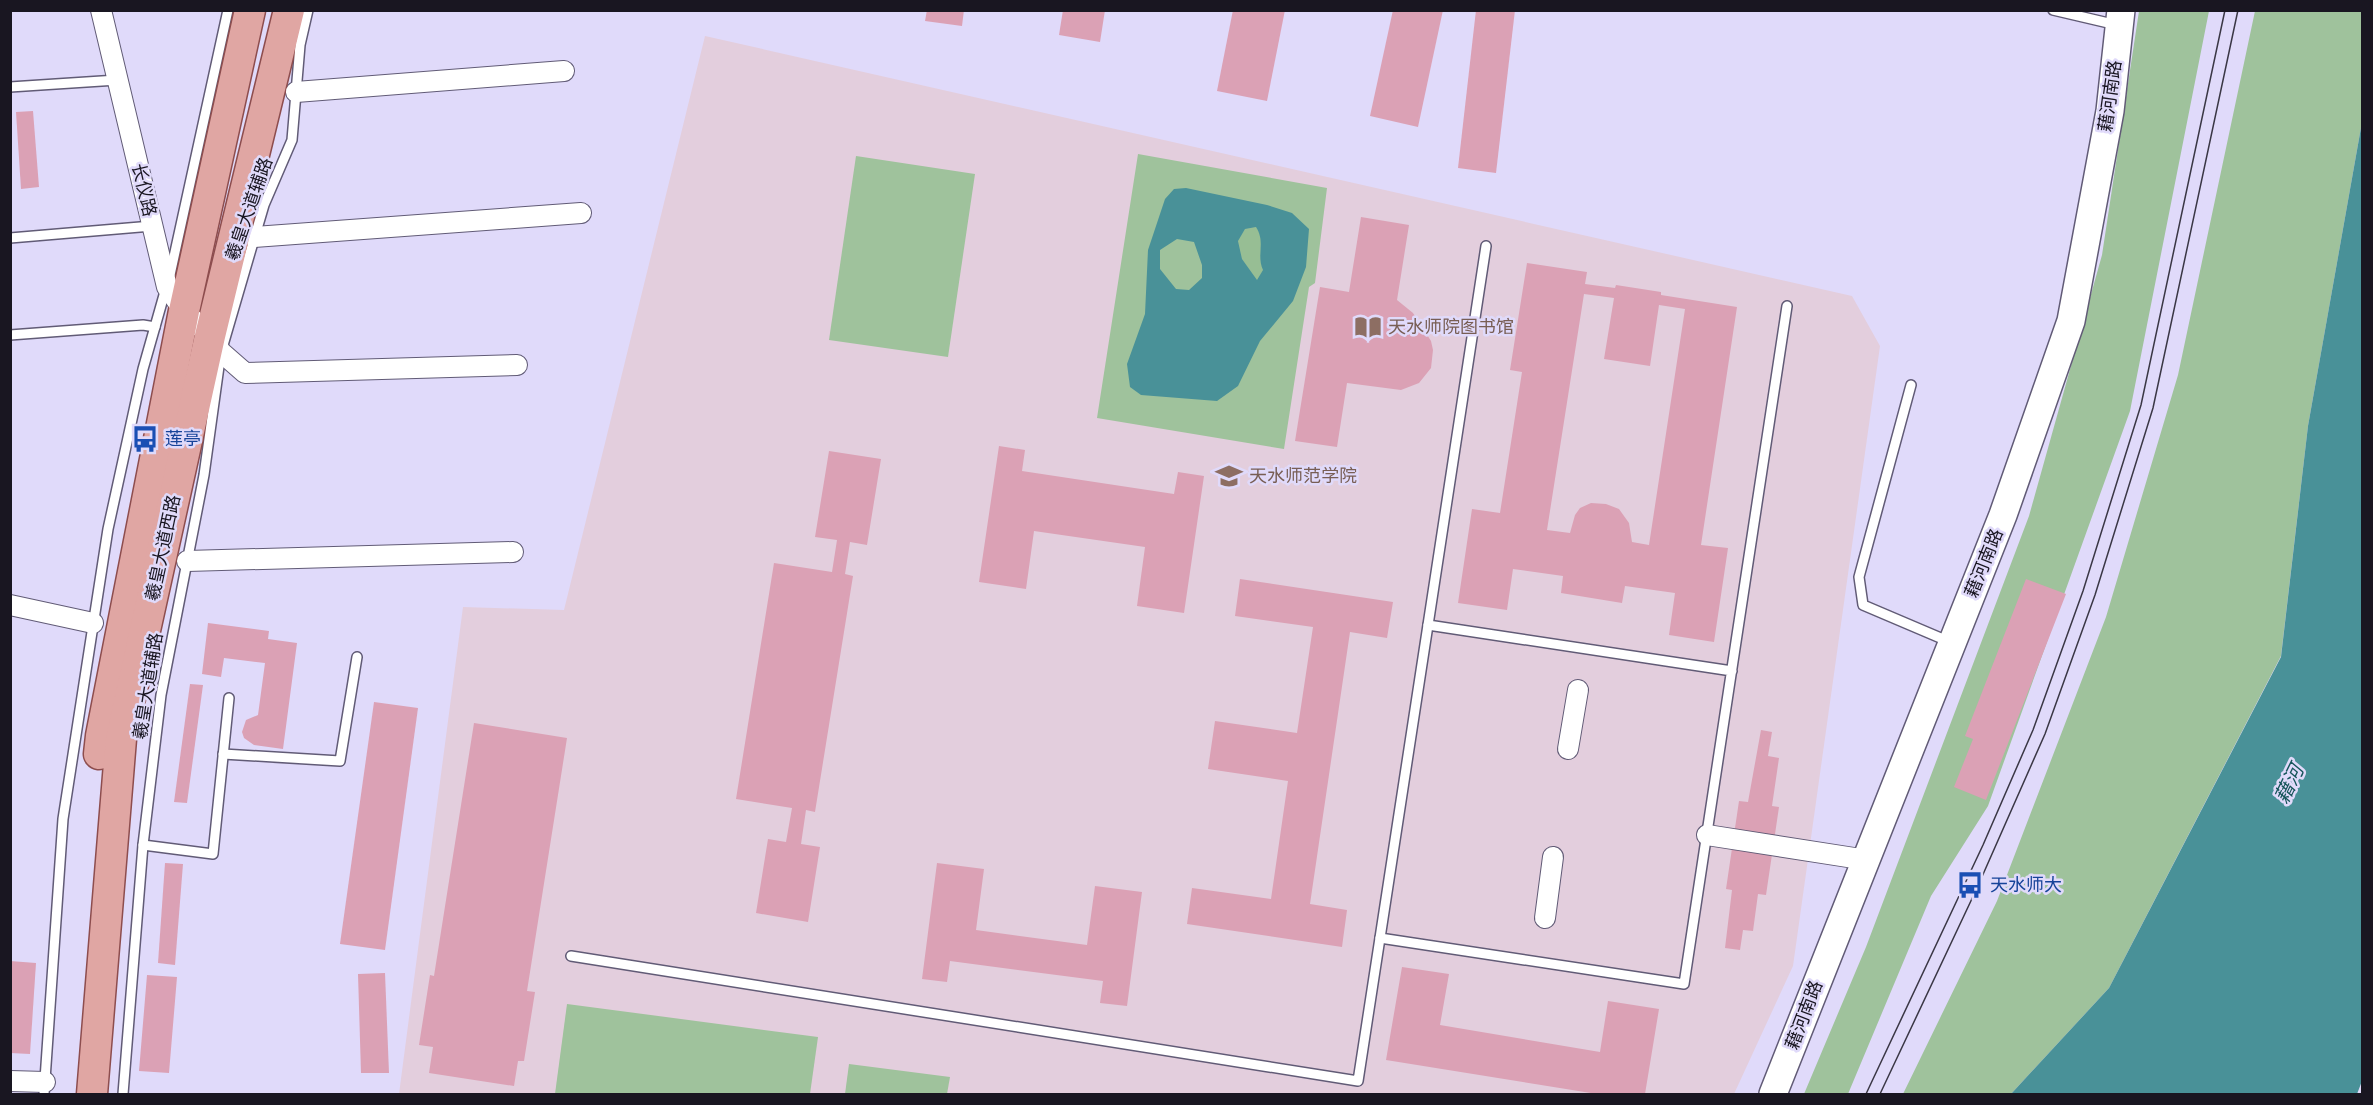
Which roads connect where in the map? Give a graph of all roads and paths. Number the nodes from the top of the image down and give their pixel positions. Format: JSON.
{"nodes":[{"id":1,"x":101,"y":10,"type":"edge"},
{"id":2,"x":228,"y":10,"type":"edge"},
{"id":3,"x":250,"y":10,"type":"edge"},
{"id":4,"x":289,"y":10,"type":"edge"},
{"id":5,"x":308,"y":10,"type":"edge"},
{"id":6,"x":2053,"y":10,"type":"edge"},
{"id":7,"x":2120,"y":18,"type":"edge"},
{"id":8,"x":564,"y":71,"type":"dead end"},
{"id":9,"x":117,"y":80,"type":"junction"},
{"id":10,"x":10,"y":87,"type":"edge"},
{"id":11,"x":296,"y":92,"type":"junction"},
{"id":12,"x":581,"y":213,"type":"dead end"},
{"id":13,"x":152,"y":226,"type":"junction"},
{"id":14,"x":254,"y":237,"type":"junction"},
{"id":15,"x":10,"y":238,"type":"edge"},
{"id":16,"x":1485,"y":246,"type":"dead end"},
{"id":17,"x":176,"y":299,"type":"junction"},
{"id":18,"x":1787,"y":306,"type":"dead end"},
{"id":19,"x":155,"y":327,"type":"junction"},
{"id":20,"x":10,"y":335,"type":"edge"},
{"id":21,"x":215,"y":344,"type":"junction"},
{"id":22,"x":517,"y":364,"type":"dead end"},
{"id":23,"x":1911,"y":385,"type":"dead end"},
{"id":24,"x":513,"y":552,"type":"dead end"},
{"id":25,"x":187,"y":561,"type":"junction"},
{"id":26,"x":10,"y":605,"type":"edge"},
{"id":27,"x":93,"y":623,"type":"junction"},
{"id":28,"x":1428,"y":625,"type":"junction"},
{"id":29,"x":1952,"y":643,"type":"junction"},
{"id":30,"x":357,"y":657,"type":"dead end"},
{"id":31,"x":1732,"y":671,"type":"junction"},
{"id":32,"x":1578,"y":690,"type":"dead end"},
{"id":33,"x":229,"y":698,"type":"dead end"},
{"id":34,"x":1568,"y":749,"type":"dead end"},
{"id":35,"x":223,"y":754,"type":"junction"},
{"id":36,"x":1707,"y":835,"type":"junction"},
{"id":37,"x":142,"y":845,"type":"junction"},
{"id":38,"x":1553,"y":857,"type":"dead end"},
{"id":39,"x":1867,"y":860,"type":"junction"},
{"id":40,"x":1545,"y":918,"type":"dead end"},
{"id":41,"x":1380,"y":938,"type":"junction"},
{"id":42,"x":571,"y":956,"type":"dead end"},
{"id":43,"x":10,"y":1081,"type":"edge"},
{"id":44,"x":44,"y":1088,"type":"edge"},
{"id":45,"x":72,"y":1095,"type":"edge"},
{"id":46,"x":92,"y":1095,"type":"edge"},
{"id":47,"x":123,"y":1095,"type":"edge"},
{"id":48,"x":1773,"y":1095,"type":"edge"}],
"edges":[{"from":1,"to":9,"type":"street","name":"长仪路"},
{"from":2,"to":17,"type":"lane"},
{"from":3,"to":17,"type":"main road","name":"羲皇大道西路"},
{"from":4,"to":21,"type":"main road","name":"羲皇大道西路"},
{"from":5,"to":11,"type":"lane","name":"羲皇大道辅路"},
{"from":6,"to":7,"type":"lane"},
{"from":7,"to":29,"type":"main road","name":"藉河南路"},
{"from":8,"to":11,"type":"street"},
{"from":9,"to":10,"type":"lane"},
{"from":9,"to":13,"type":"street","name":"长仪路"},
{"from":11,"to":14,"type":"lane","name":"羲皇大道辅路"},
{"from":12,"to":14,"type":"street"},
{"from":13,"to":15,"type":"lane"},
{"from":13,"to":17,"type":"street","name":"长仪路"},
{"from":14,"to":21,"type":"lane","name":"羲皇大道辅路"},
{"from":16,"to":28,"type":"lane"},
{"from":17,"to":19,"type":"lane"},
{"from":17,"to":21,"type":"street"},
{"from":17,"to":45,"type":"main road","name":"羲皇大道西路"},
{"from":18,"to":31,"type":"lane"},
{"from":19,"to":20,"type":"lane"},
{"from":19,"to":27,"type":"lane"},
{"from":21,"to":22,"type":"street"},
{"from":21,"to":25,"type":"lane","name":"羲皇大道辅路"},
{"from":21,"to":46,"type":"main road","name":"羲皇大道西路"},
{"from":23,"to":29,"type":"lane"},
{"from":24,"to":25,"type":"street"},
{"from":25,"to":37,"type":"lane","name":"羲皇大道辅路"},
{"from":26,"to":27,"type":"street"},
{"from":27,"to":44,"type":"lane"},
{"from":28,"to":31,"type":"lane"},
{"from":28,"to":41,"type":"lane"},
{"from":29,"to":39,"type":"main road","name":"藉河南路"},
{"from":30,"to":35,"type":"lane"},
{"from":31,"to":36,"type":"lane"},
{"from":32,"to":34,"type":"street"},
{"from":33,"to":35,"type":"lane"},
{"from":35,"to":37,"type":"lane"},
{"from":36,"to":39,"type":"street"},
{"from":36,"to":41,"type":"lane"},
{"from":37,"to":47,"type":"lane","name":"羲皇大道辅路"},
{"from":38,"to":40,"type":"street"},
{"from":39,"to":48,"type":"main road","name":"藉河南路"},
{"from":41,"to":42,"type":"lane"},
{"from":43,"to":44,"type":"street"}]}
